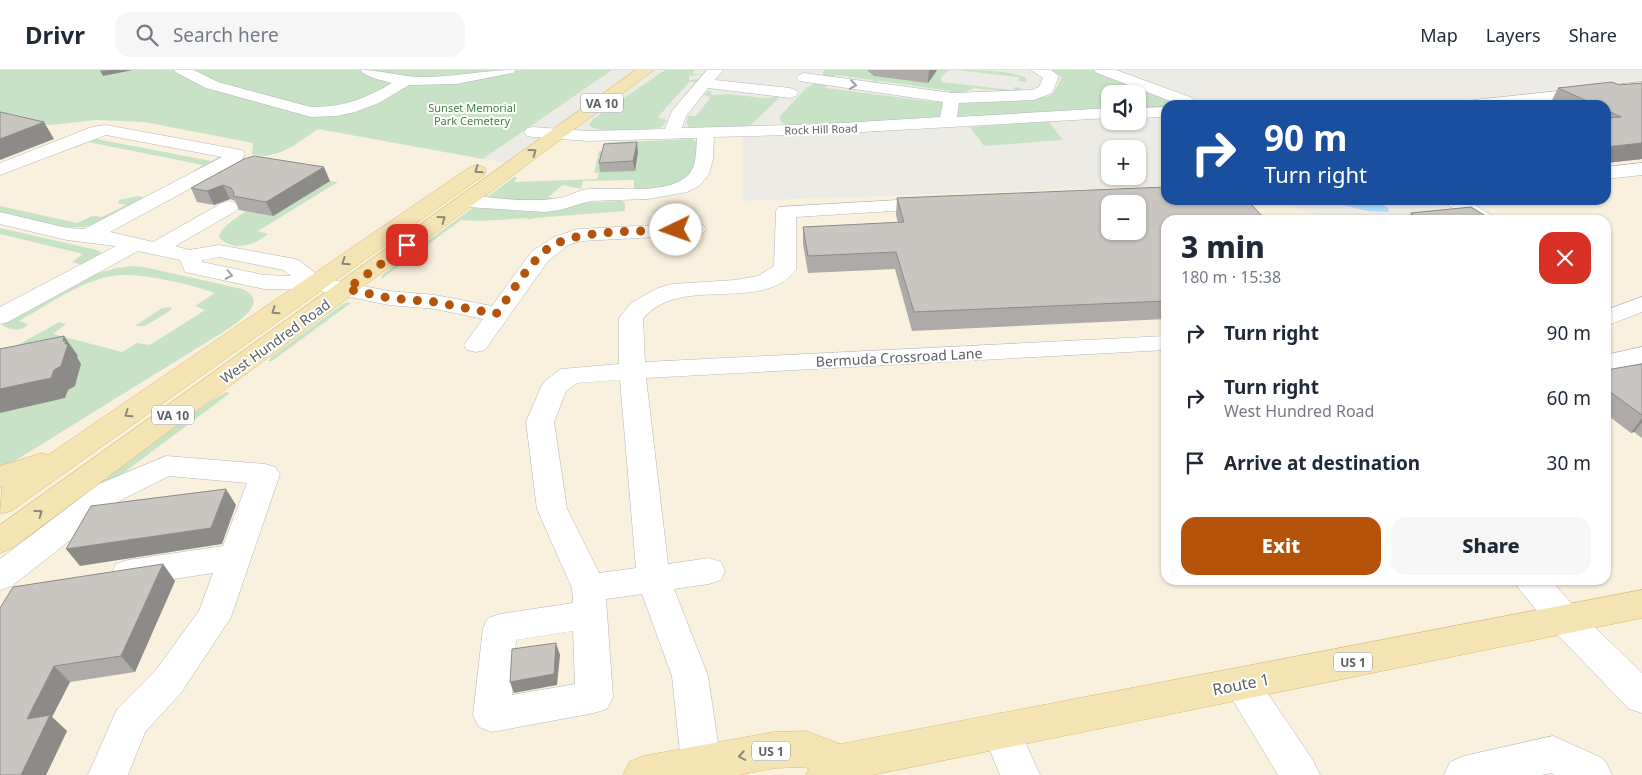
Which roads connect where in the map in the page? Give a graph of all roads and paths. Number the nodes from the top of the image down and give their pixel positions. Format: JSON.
{"nodes":[{"id":1,"x":182,"y":70,"type":"edge"},
{"id":2,"x":368,"y":70,"type":"edge"},
{"id":3,"x":508,"y":70,"type":"edge"},
{"id":4,"x":621,"y":70,"type":"edge"},
{"id":5,"x":646,"y":70,"type":"edge"},
{"id":6,"x":1102,"y":70,"type":"edge"},
{"id":7,"x":1036,"y":72,"type":"edge"},
{"id":8,"x":722,"y":73,"type":"edge"},
{"id":9,"x":809,"y":74,"type":"edge"},
{"id":10,"x":407,"y":80,"type":"junction"},
{"id":11,"x":704,"y":83,"type":"junction"},
{"id":12,"x":1642,"y":87,"type":"edge"},
{"id":13,"x":761,"y":90,"type":"junction"},
{"id":14,"x":790,"y":93,"type":"junction"},
{"id":15,"x":952,"y":98,"type":"junction"},
{"id":16,"x":1184,"y":100,"type":"edge"},
{"id":17,"x":1521,"y":100,"type":"edge"},
{"id":18,"x":570,"y":106,"type":"dead end"},
{"id":19,"x":1161,"y":112,"type":"edge"},
{"id":20,"x":1146,"y":113,"type":"edge"},
{"id":21,"x":1101,"y":114,"type":"edge"},
{"id":22,"x":555,"y":116,"type":"dead end"},
{"id":23,"x":948,"y":122,"type":"junction"},
{"id":24,"x":758,"y":131,"type":"junction"},
{"id":25,"x":533,"y":132,"type":"junction"},
{"id":26,"x":706,"y":132,"type":"junction"},
{"id":27,"x":672,"y":133,"type":"junction"},
{"id":28,"x":557,"y":135,"type":"junction"},
{"id":29,"x":0,"y":169,"type":"edge"},
{"id":30,"x":1642,"y":169,"type":"edge"},
{"id":31,"x":1611,"y":172,"type":"edge"},
{"id":32,"x":467,"y":201,"type":"junction"},
{"id":33,"x":953,"y":203,"type":"edge"},
{"id":34,"x":1461,"y":205,"type":"edge"},
{"id":35,"x":229,"y":207,"type":"dead end"},
{"id":36,"x":1478,"y":215,"type":"edge"},
{"id":37,"x":0,"y":218,"type":"edge"},
{"id":38,"x":696,"y":229,"type":"dead end"},
{"id":39,"x":87,"y":236,"type":"junction"},
{"id":40,"x":145,"y":247,"type":"junction"},
{"id":41,"x":315,"y":283,"type":"junction"},
{"id":42,"x":347,"y":289,"type":"junction"},
{"id":43,"x":1611,"y":296,"type":"edge"},
{"id":44,"x":1639,"y":306,"type":"edge"},
{"id":45,"x":496,"y":314,"type":"junction"},
{"id":46,"x":0,"y":317,"type":"edge"},
{"id":47,"x":1611,"y":317,"type":"edge"},
{"id":48,"x":1161,"y":343,"type":"edge"},
{"id":49,"x":476,"y":345,"type":"dead end"},
{"id":50,"x":1642,"y":355,"type":"edge"},
{"id":51,"x":1611,"y":361,"type":"edge"},
{"id":52,"x":632,"y":371,"type":"junction"},
{"id":53,"x":70,"y":454,"type":"junction"},
{"id":54,"x":0,"y":477,"type":"edge"},
{"id":55,"x":0,"y":503,"type":"edge"},
{"id":56,"x":0,"y":542,"type":"edge"},
{"id":57,"x":232,"y":566,"type":"junction"},
{"id":58,"x":0,"y":569,"type":"edge"},
{"id":59,"x":709,"y":572,"type":"dead end"},
{"id":60,"x":0,"y":577,"type":"edge"},
{"id":61,"x":653,"y":578,"type":"junction"},
{"id":62,"x":102,"y":585,"type":"edge"},
{"id":63,"x":1534,"y":585,"type":"edge"},
{"id":64,"x":38,"y":587,"type":"edge"},
{"id":65,"x":0,"y":593,"type":"edge"},
{"id":66,"x":1642,"y":604,"type":"edge"},
{"id":67,"x":1564,"y":620,"type":"junction"},
{"id":68,"x":1241,"y":684,"type":"junction"},
{"id":69,"x":1642,"y":697,"type":"edge"},
{"id":70,"x":1001,"y":731,"type":"junction"},
{"id":71,"x":701,"y":763,"type":"junction"},
{"id":72,"x":835,"y":771,"type":"edge"},
{"id":73,"x":108,"y":775,"type":"edge"},
{"id":74,"x":643,"y":775,"type":"edge"},
{"id":75,"x":1020,"y":775,"type":"edge"},
{"id":76,"x":1300,"y":775,"type":"edge"},
{"id":77,"x":1464,"y":775,"type":"edge"},
{"id":78,"x":1592,"y":775,"type":"edge"}],
"edges":[{"from":1,"to":10,"type":"street"},
{"from":2,"to":10,"type":"street"},
{"from":3,"to":10,"type":"street"},
{"from":4,"to":18,"type":"main road","number":"VA 10"},
{"from":5,"to":28,"type":"main road","name":"West Hundred Road","number":"VA 10"},
{"from":6,"to":16,"type":"street"},
{"from":7,"to":15,"type":"street"},
{"from":8,"to":11,"type":"street"},
{"from":8,"to":13,"type":"street"},
{"from":9,"to":14,"type":"street"},
{"from":9,"to":15,"type":"street","one_way":true},
{"from":11,"to":13,"type":"street"},
{"from":11,"to":27,"type":"street"},
{"from":12,"to":17,"type":"street"},
{"from":13,"to":14,"type":"street"},
{"from":14,"to":24,"type":"street"},
{"from":15,"to":23,"type":"street"},
{"from":19,"to":20,"type":"street"},
{"from":21,"to":23,"type":"street","name":"Rock Hill Road"},
{"from":22,"to":25,"type":"main road","name":"West Hundred Road","number":"VA 10"},
{"from":23,"to":24,"type":"street","name":"Rock Hill Road"},
{"from":24,"to":26,"type":"street","name":"Rock Hill Road"},
{"from":25,"to":28,"type":"street","name":"Rock Hill Road"},
{"from":25,"to":41,"type":"main road","name":"West Hundred Road","number":"VA 10","one_way":true},
{"from":26,"to":27,"type":"street","name":"Rock Hill Road"},
{"from":26,"to":32,"type":"street"},
{"from":27,"to":28,"type":"street","name":"Rock Hill Road"},
{"from":32,"to":28,"type":"main road","name":"West Hundred Road","number":"VA 10","one_way":true},
{"from":29,"to":39,"type":"street"},
{"from":30,"to":31,"type":"street"},
{"from":42,"to":32,"type":"main road","name":"West Hundred Road","number":"VA 10","one_way":true},
{"from":33,"to":52,"type":"street"},
{"from":34,"to":36,"type":"street"},
{"from":35,"to":40,"type":"street"},
{"from":37,"to":39,"type":"street"},
{"from":38,"to":45,"type":"street"},
{"from":39,"to":40,"type":"street"},
{"from":40,"to":41,"type":"street"},
{"from":40,"to":46,"type":"street"},
{"from":41,"to":42,"type":"street"},
{"from":41,"to":53,"type":"main road","name":"West Hundred Road","number":"VA 10","one_way":true},
{"from":42,"to":45,"type":"street"},
{"from":56,"to":42,"type":"main road","name":"West Hundred Road","number":"VA 10","one_way":true},
{"from":43,"to":44,"type":"street"},
{"from":44,"to":47,"type":"street"},
{"from":45,"to":49,"type":"street"},
{"from":48,"to":52,"type":"street","name":"Bermuda Crossroad Lane"},
{"from":50,"to":51,"type":"street"},
{"from":52,"to":61,"type":"street"},
{"from":52,"to":61,"type":"street","name":"Bermuda Crossroad Lane"},
{"from":53,"to":54,"type":"main road"},
{"from":53,"to":55,"type":"main road","name":"West Hundred Road","number":"VA 10"},
{"from":57,"to":60,"type":"street"},
{"from":57,"to":62,"type":"street"},
{"from":57,"to":73,"type":"street"},
{"from":58,"to":60,"type":"street"},
{"from":59,"to":61,"type":"street"},
{"from":61,"to":71,"type":"street"},
{"from":63,"to":67,"type":"street"},
{"from":64,"to":65,"type":"street"},
{"from":66,"to":67,"type":"main road","name":"Route 1","number":"US 1"},
{"from":67,"to":68,"type":"main road","name":"Route 1","number":"US 1"},
{"from":67,"to":69,"type":"street"},
{"from":68,"to":70,"type":"main road","name":"Route 1","number":"US 1"},
{"from":68,"to":76,"type":"street"},
{"from":70,"to":72,"type":"main road","name":"Route 1","number":"US 1"},
{"from":70,"to":75,"type":"street"},
{"from":72,"to":71,"type":"main road","name":"Route 1","number":"US 1","one_way":true},
{"from":71,"to":74,"type":"main road","name":"Route 1","number":"US 1"},
{"from":77,"to":78,"type":"street"}]}
